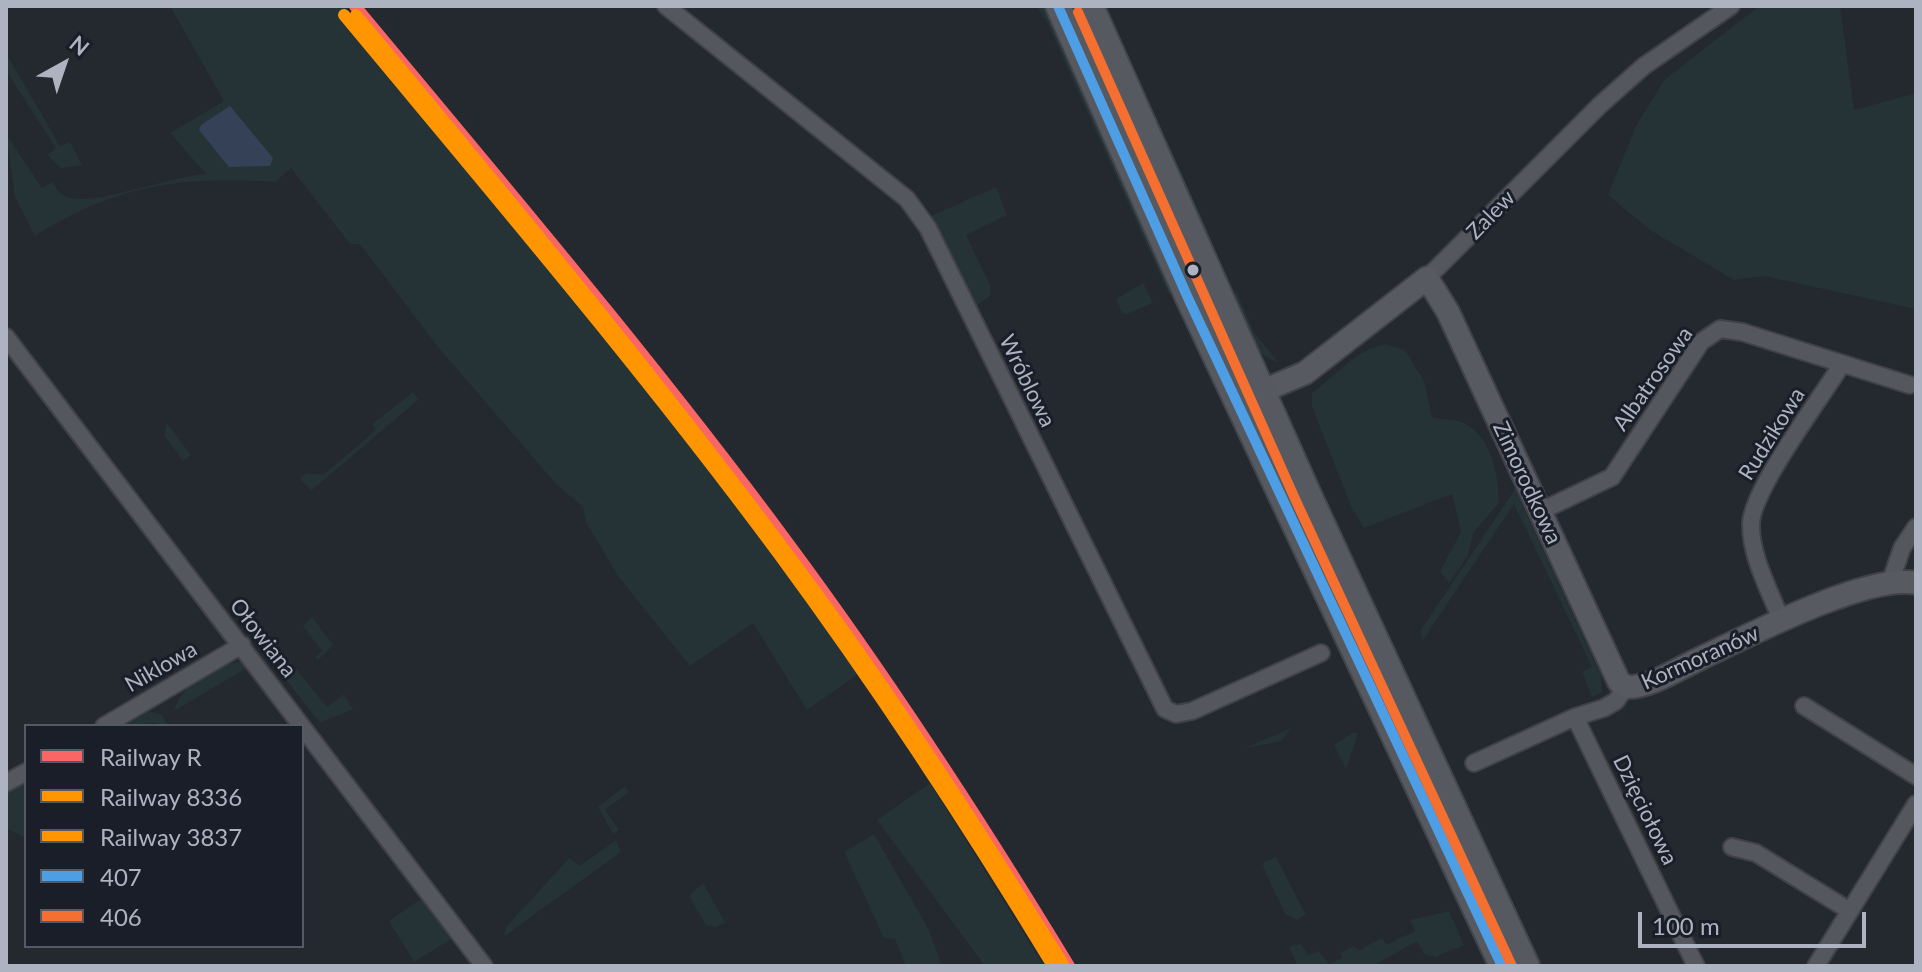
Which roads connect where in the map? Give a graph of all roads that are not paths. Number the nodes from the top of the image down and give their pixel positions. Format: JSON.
{"nodes":[{"id":1,"x":666,"y":6,"type":"edge"},
{"id":2,"x":1058,"y":6,"type":"edge"},
{"id":3,"x":1091,"y":6,"type":"edge"},
{"id":4,"x":1731,"y":6,"type":"edge"},
{"id":5,"x":1427,"y":278,"type":"junction"},
{"id":6,"x":6,"y":337,"type":"edge"},
{"id":7,"x":1842,"y":364,"type":"junction"},
{"id":8,"x":1910,"y":385,"type":"dead end"},
{"id":9,"x":1265,"y":391,"type":"junction"},
{"id":10,"x":1237,"y":402,"type":"junction"},
{"id":11,"x":1541,"y":511,"type":"junction"},
{"id":12,"x":1916,"y":527,"type":"edge"},
{"id":13,"x":1891,"y":580,"type":"junction"},
{"id":14,"x":1916,"y":583,"type":"edge"},
{"id":15,"x":1782,"y":622,"type":"junction"},
{"id":16,"x":242,"y":645,"type":"junction"},
{"id":17,"x":1321,"y":653,"type":"dead end"},
{"id":18,"x":1626,"y":687,"type":"junction"},
{"id":19,"x":1804,"y":706,"type":"dead end"},
{"id":20,"x":1575,"y":717,"type":"junction"},
{"id":21,"x":107,"y":724,"type":"edge"},
{"id":22,"x":302,"y":724,"type":"edge"},
{"id":23,"x":304,"y":727,"type":"edge"},
{"id":24,"x":1474,"y":763,"type":"dead end"},
{"id":25,"x":24,"y":773,"type":"edge"},
{"id":26,"x":1916,"y":776,"type":"edge"},
{"id":27,"x":6,"y":783,"type":"edge"},
{"id":28,"x":1916,"y":804,"type":"edge"},
{"id":29,"x":1732,"y":847,"type":"dead end"},
{"id":30,"x":1850,"y":911,"type":"junction"},
{"id":31,"x":484,"y":966,"type":"edge"},
{"id":32,"x":1502,"y":966,"type":"edge"},
{"id":33,"x":1527,"y":966,"type":"edge"},
{"id":34,"x":1696,"y":966,"type":"edge"},
{"id":35,"x":1816,"y":966,"type":"edge"}],
"edges":[{"from":1,"to":17,"type":"street","name":"Wróblowa"},
{"from":2,"to":10,"type":"main road"},
{"from":3,"to":9,"type":"main road"},
{"from":4,"to":5,"type":"street","name":"Zalew"},
{"from":5,"to":9,"type":"street","name":"Zalew"},
{"from":5,"to":11,"type":"street","name":"Zimorodkowa"},
{"from":6,"to":16,"type":"street","name":"Ołowiana"},
{"from":7,"to":8,"type":"street","name":"Albatrosowa"},
{"from":7,"to":11,"type":"street","name":"Albatrosowa"},
{"from":7,"to":15,"type":"street","name":"Rudzikowa"},
{"from":9,"to":10,"type":"street","name":"Zalew"},
{"from":9,"to":33,"type":"main road"},
{"from":10,"to":32,"type":"main road"},
{"from":11,"to":18,"type":"street","name":"Zimorodkowa"},
{"from":12,"to":13,"type":"street"},
{"from":13,"to":14,"type":"street","name":"Kormoranów"},
{"from":13,"to":15,"type":"street","name":"Kormoranów"},
{"from":15,"to":18,"type":"street","name":"Kormoranów"},
{"from":16,"to":21,"type":"street","name":"Niklowa"},
{"from":16,"to":22,"type":"street","name":"Ołowiana"},
{"from":18,"to":20,"type":"street","name":"Kormoranów"},
{"from":19,"to":26,"type":"street"},
{"from":20,"to":24,"type":"street","name":"Kormoranów"},
{"from":20,"to":34,"type":"street","name":"Dzięciołowa"},
{"from":23,"to":31,"type":"street","name":"Ołowiana"},
{"from":25,"to":27,"type":"street"},
{"from":28,"to":30,"type":"street"},
{"from":29,"to":30,"type":"street"},
{"from":30,"to":35,"type":"street"}]}
